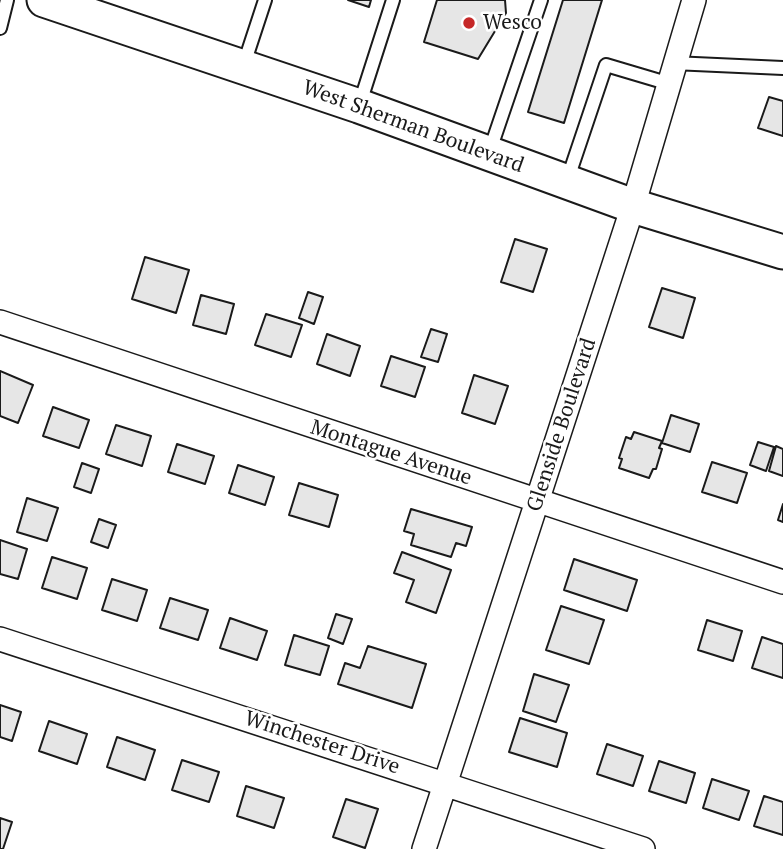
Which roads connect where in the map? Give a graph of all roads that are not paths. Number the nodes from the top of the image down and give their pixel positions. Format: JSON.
{"nodes":[{"id":1,"x":7,"y":0,"type":"edge"},
{"id":2,"x":44,"y":0,"type":"edge"},
{"id":3,"x":265,"y":0,"type":"edge"},
{"id":4,"x":393,"y":0,"type":"edge"},
{"id":5,"x":541,"y":0,"type":"edge"},
{"id":6,"x":694,"y":0,"type":"edge"},
{"id":7,"x":0,"y":28,"type":"edge"},
{"id":8,"x":243,"y":67,"type":"junction"},
{"id":9,"x":783,"y":68,"type":"edge"},
{"id":10,"x":671,"y":74,"type":"junction"},
{"id":11,"x":359,"y":106,"type":"junction"},
{"id":12,"x":488,"y":153,"type":"junction"},
{"id":13,"x":567,"y":182,"type":"junction"},
{"id":14,"x":633,"y":206,"type":"junction"},
{"id":15,"x":783,"y":252,"type":"edge"},
{"id":16,"x":0,"y":322,"type":"edge"},
{"id":17,"x":537,"y":501,"type":"junction"},
{"id":18,"x":783,"y":582,"type":"edge"},
{"id":19,"x":0,"y":639,"type":"edge"},
{"id":20,"x":446,"y":784,"type":"junction"},
{"id":21,"x":424,"y":849,"type":"edge"},
{"id":22,"x":643,"y":849,"type":"edge"}],
"edges":[{"from":1,"to":7,"type":"lane"},
{"from":2,"to":8,"type":"main road","name":"West Sherman Boulevard"},
{"from":3,"to":8,"type":"lane"},
{"from":4,"to":11,"type":"lane"},
{"from":5,"to":12,"type":"lane"},
{"from":6,"to":10,"type":"street","name":"Glenside Boulevard"},
{"from":8,"to":11,"type":"main road","name":"West Sherman Boulevard"},
{"from":9,"to":10,"type":"lane"},
{"from":10,"to":13,"type":"lane"},
{"from":10,"to":14,"type":"street","name":"Glenside Boulevard"},
{"from":11,"to":12,"type":"main road","name":"West Sherman Boulevard"},
{"from":12,"to":13,"type":"main road","name":"West Sherman Boulevard"},
{"from":13,"to":14,"type":"main road","name":"West Sherman Boulevard"},
{"from":14,"to":15,"type":"main road","name":"West Sherman Boulevard"},
{"from":14,"to":17,"type":"street","name":"Glenside Boulevard"},
{"from":16,"to":17,"type":"street","name":"Montague Avenue"},
{"from":17,"to":18,"type":"street","name":"Montague Avenue"},
{"from":17,"to":20,"type":"street","name":"Glenside Boulevard"},
{"from":19,"to":20,"type":"street","name":"Winchester Drive"},
{"from":20,"to":21,"type":"street","name":"Glenside Boulevard"},
{"from":20,"to":22,"type":"street","name":"Winchester Drive"}]}
